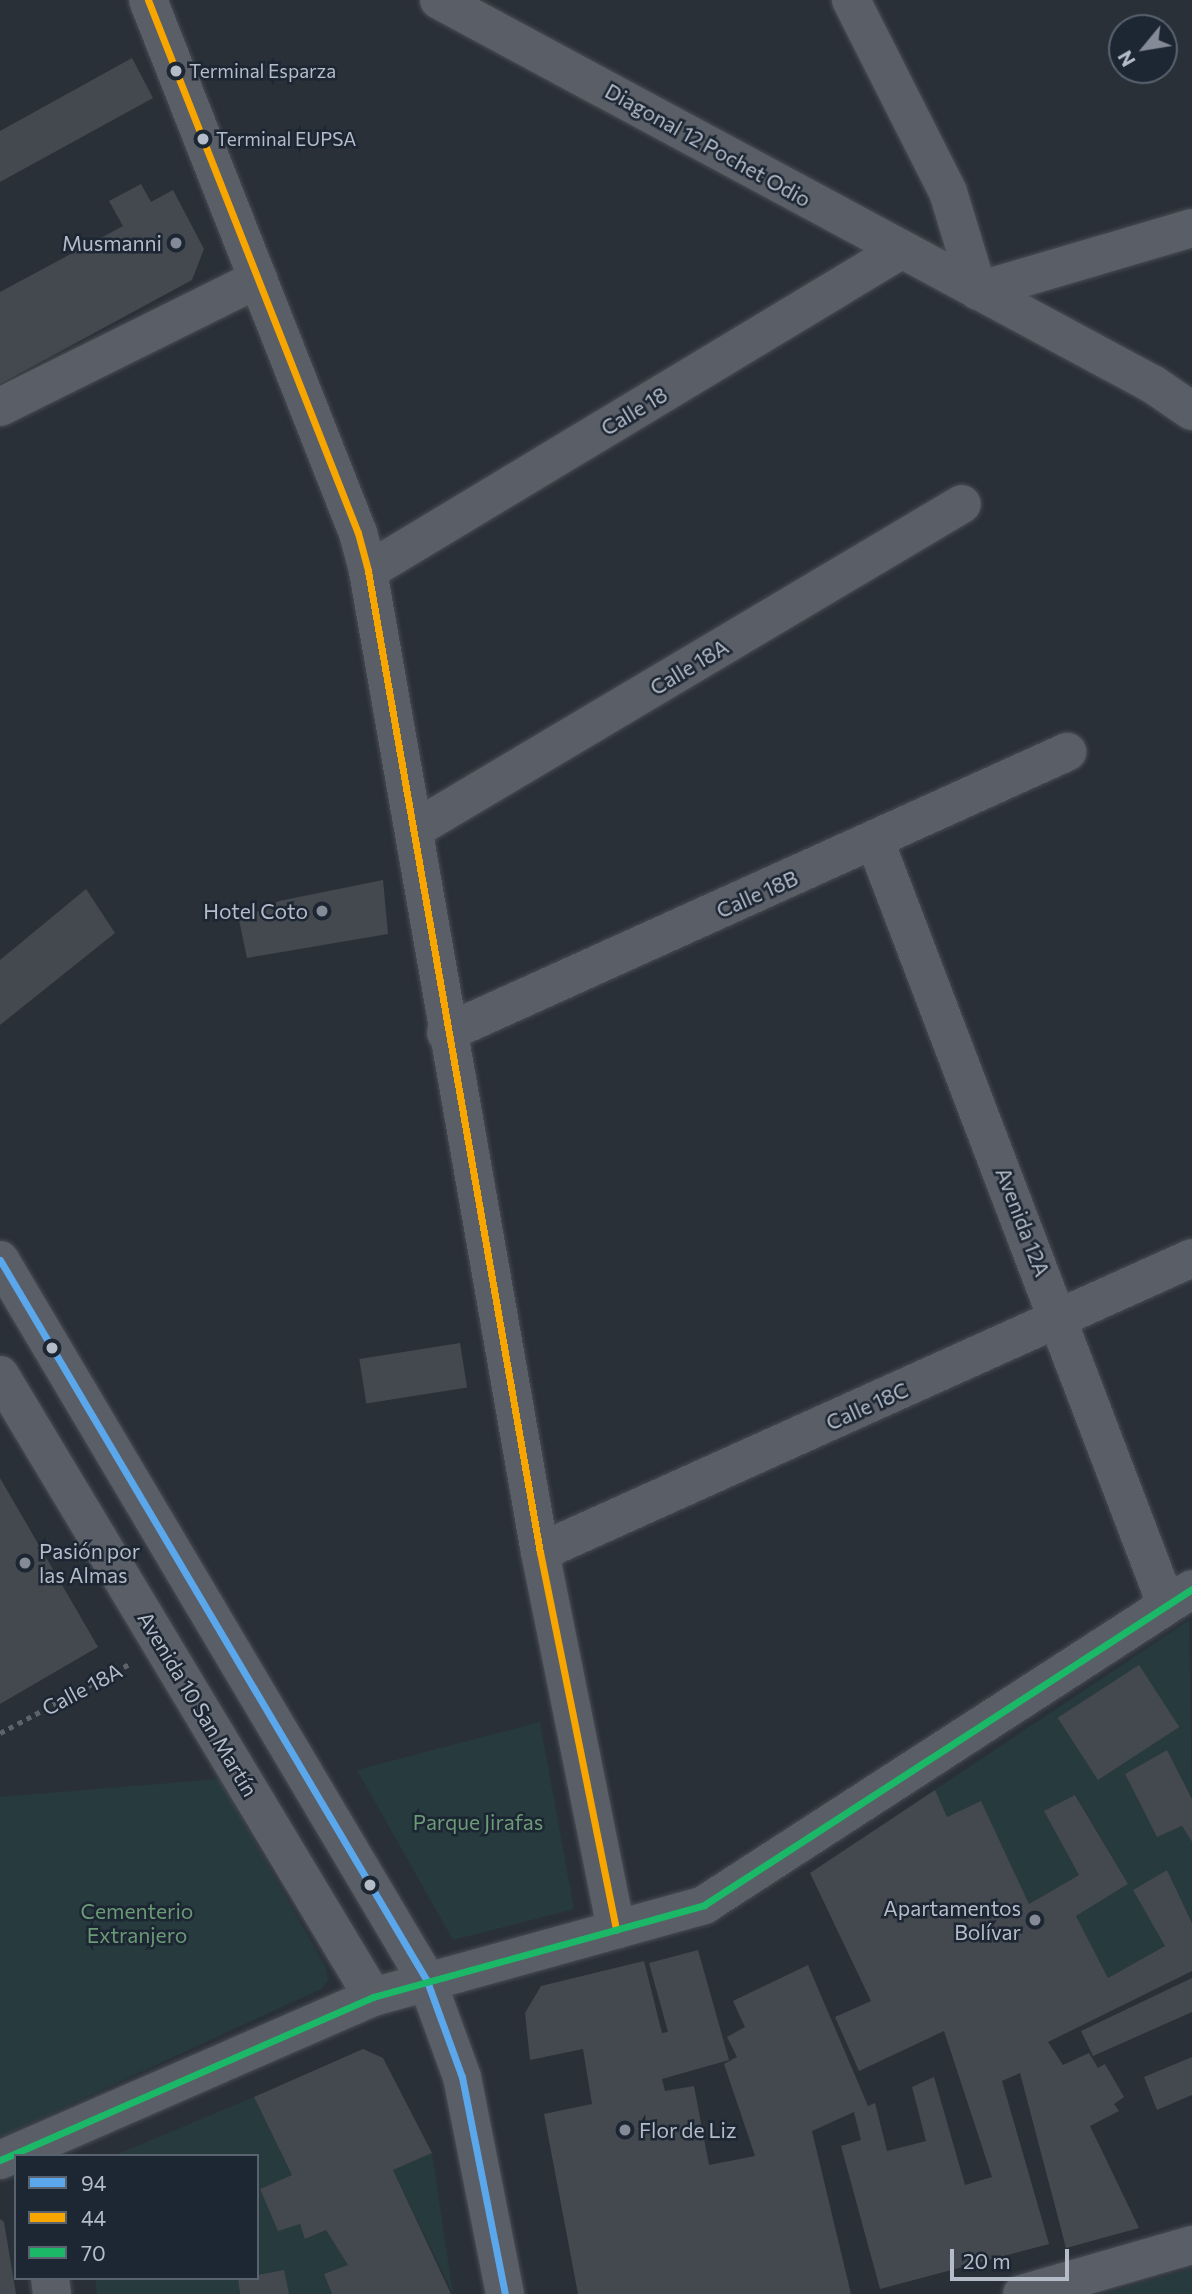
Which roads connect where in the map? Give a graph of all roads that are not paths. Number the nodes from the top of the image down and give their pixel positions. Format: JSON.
{"nodes":[{"id":1,"x":148,"y":0,"type":"edge"},
{"id":2,"x":439,"y":0,"type":"edge"},
{"id":3,"x":851,"y":0,"type":"edge"},
{"id":4,"x":1192,"y":228,"type":"edge"},
{"id":5,"x":899,"y":251,"type":"junction"},
{"id":6,"x":258,"y":279,"type":"junction"},
{"id":7,"x":978,"y":291,"type":"junction"},
{"id":8,"x":0,"y":407,"type":"edge"},
{"id":9,"x":1192,"y":411,"type":"edge"},
{"id":10,"x":962,"y":504,"type":"dead end"},
{"id":11,"x":368,"y":571,"type":"junction"},
{"id":12,"x":1067,"y":752,"type":"dead end"},
{"id":13,"x":415,"y":829,"type":"junction"},
{"id":14,"x":875,"y":841,"type":"junction"},
{"id":15,"x":446,"y":1033,"type":"junction"},
{"id":16,"x":1192,"y":1258,"type":"edge"},
{"id":17,"x":0,"y":1260,"type":"edge"},
{"id":18,"x":1061,"y":1320,"type":"junction"},
{"id":19,"x":0,"y":1375,"type":"edge"},
{"id":20,"x":540,"y":1552,"type":"junction"},
{"id":21,"x":1179,"y":1596,"type":"edge"},
{"id":22,"x":616,"y":1929,"type":"junction"},
{"id":23,"x":427,"y":1981,"type":"junction"},
{"id":24,"x":373,"y":1997,"type":"junction"},
{"id":25,"x":21,"y":2154,"type":"edge"},
{"id":26,"x":1192,"y":2245,"type":"edge"},
{"id":27,"x":505,"y":2294,"type":"edge"},
{"id":28,"x":1022,"y":2294,"type":"edge"}],
"edges":[{"from":1,"to":6,"type":"street"},
{"from":2,"to":5,"type":"street","name":"Diagonal 12 Pochet Odio"},
{"from":3,"to":7,"type":"street"},
{"from":4,"to":7,"type":"street"},
{"from":5,"to":7,"type":"street","name":"Diagonal 12 Pochet Odio"},
{"from":5,"to":11,"type":"street","name":"Calle 18"},
{"from":6,"to":8,"type":"street"},
{"from":6,"to":11,"type":"street"},
{"from":7,"to":9,"type":"street","name":"Diagonal 12 Pochet Odio"},
{"from":10,"to":13,"type":"street","name":"Calle 18A"},
{"from":11,"to":13,"type":"street"},
{"from":12,"to":14,"type":"street","name":"Calle 18B"},
{"from":13,"to":15,"type":"street"},
{"from":14,"to":15,"type":"street","name":"Calle 18B"},
{"from":14,"to":18,"type":"street","name":"Avenida 12A"},
{"from":15,"to":20,"type":"street"},
{"from":16,"to":18,"type":"street","name":"Calle 18C"},
{"from":17,"to":23,"type":"street"},
{"from":18,"to":20,"type":"street","name":"Calle 18C"},
{"from":18,"to":21,"type":"street","name":"Avenida 12A"},
{"from":19,"to":24,"type":"street","name":"Avenida 10 San Martín"},
{"from":20,"to":22,"type":"street"},
{"from":21,"to":22,"type":"street"},
{"from":22,"to":23,"type":"street"},
{"from":23,"to":24,"type":"street"},
{"from":23,"to":27,"type":"street"},
{"from":24,"to":25,"type":"street"},
{"from":26,"to":28,"type":"street"}]}
